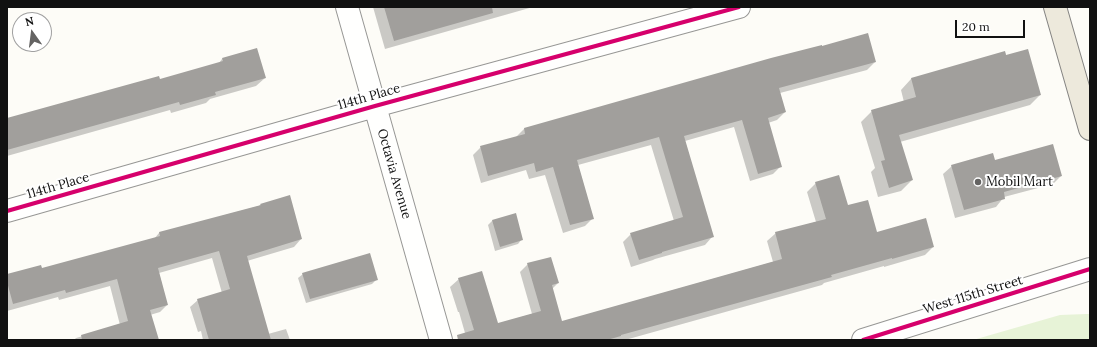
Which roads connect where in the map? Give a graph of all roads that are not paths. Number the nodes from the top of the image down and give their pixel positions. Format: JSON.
{"nodes":[{"id":1,"x":347,"y":7,"type":"edge"},
{"id":2,"x":739,"y":7,"type":"edge"},
{"id":3,"x":1055,"y":7,"type":"edge"},
{"id":4,"x":375,"y":106,"type":"junction"},
{"id":5,"x":1090,"y":129,"type":"edge"},
{"id":6,"x":7,"y":212,"type":"edge"},
{"id":7,"x":1090,"y":269,"type":"edge"},
{"id":8,"x":441,"y":340,"type":"edge"},
{"id":9,"x":863,"y":340,"type":"edge"}],
"edges":[{"from":1,"to":4,"type":"street","name":"Octavia Avenue"},
{"from":2,"to":4,"type":"street","name":"114th Place"},
{"from":3,"to":5,"type":"main road"},
{"from":4,"to":6,"type":"street","name":"114th Place"},
{"from":4,"to":8,"type":"street","name":"Octavia Avenue"},
{"from":7,"to":9,"type":"street","name":"West 115th Street"}]}
